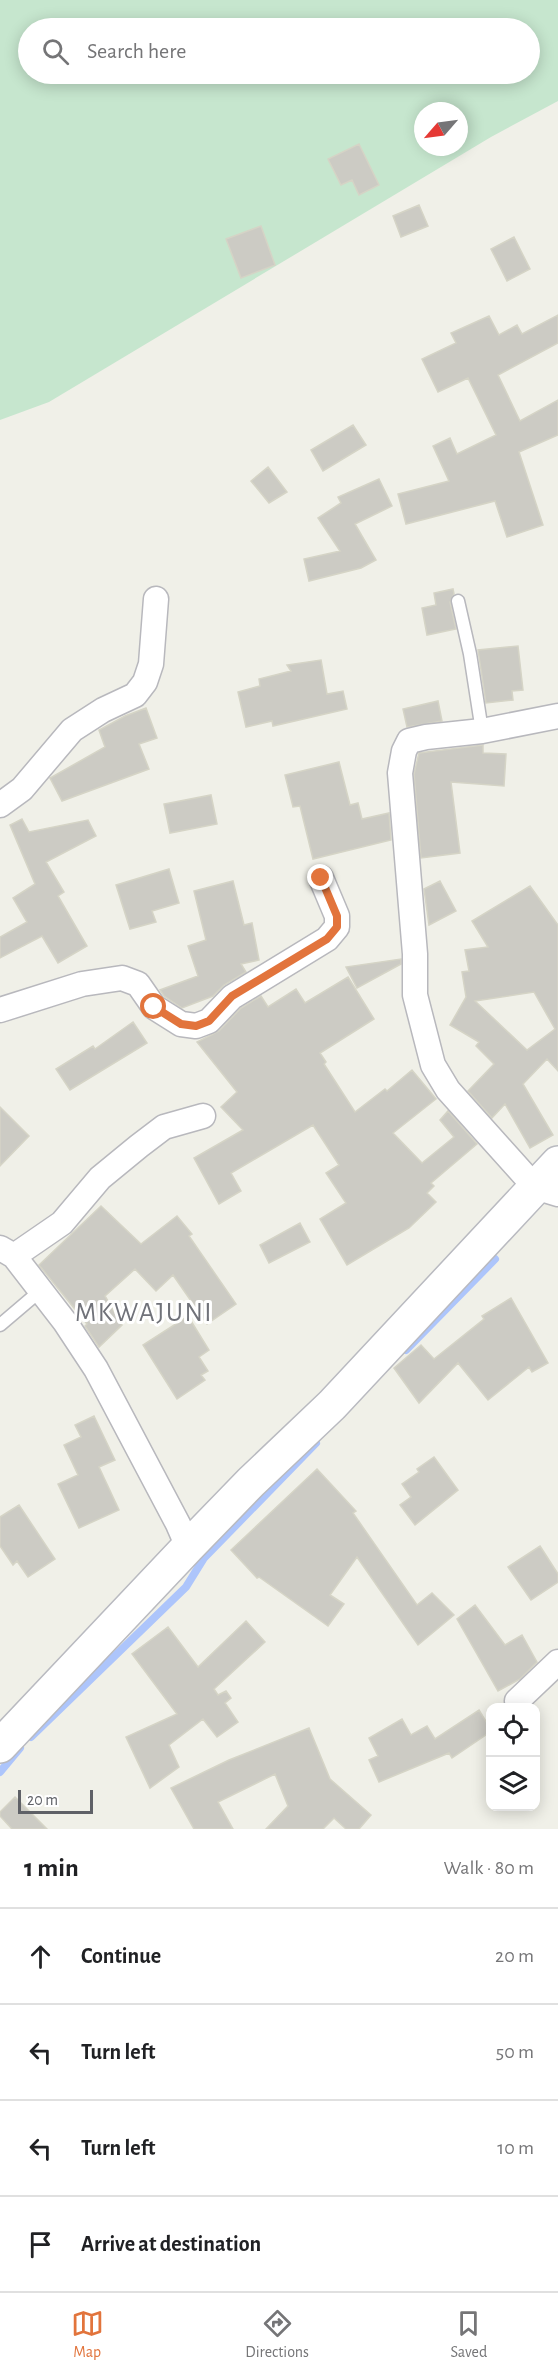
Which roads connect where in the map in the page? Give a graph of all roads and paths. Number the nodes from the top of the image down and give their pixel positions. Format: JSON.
{"nodes":[{"id":1,"x":156,"y":599,"type":"dead end"},
{"id":2,"x":458,"y":600,"type":"dead end"},
{"id":3,"x":558,"y":716,"type":"edge"},
{"id":4,"x":482,"y":731,"type":"junction"},
{"id":5,"x":0,"y":805,"type":"edge"},
{"id":6,"x":321,"y":878,"type":"dead end"},
{"id":7,"x":0,"y":1010,"type":"edge"},
{"id":8,"x":203,"y":1116,"type":"dead end"},
{"id":9,"x":558,"y":1163,"type":"edge"},
{"id":10,"x":547,"y":1191,"type":"edge"},
{"id":11,"x":7,"y":1252,"type":"edge"},
{"id":12,"x":40,"y":1291,"type":"junction"},
{"id":13,"x":0,"y":1325,"type":"edge"},
{"id":14,"x":188,"y":1547,"type":"junction"},
{"id":15,"x":558,"y":1662,"type":"edge"},
{"id":16,"x":517,"y":1701,"type":"dead end"},
{"id":17,"x":0,"y":1746,"type":"edge"}],
"edges":[{"from":1,"to":5,"type":"street"},
{"from":2,"to":4,"type":"lane"},
{"from":3,"to":4,"type":"street"},
{"from":4,"to":10,"type":"street"},
{"from":6,"to":7,"type":"street"},
{"from":8,"to":11,"type":"street"},
{"from":9,"to":10,"type":"main road"},
{"from":10,"to":14,"type":"main road"},
{"from":11,"to":12,"type":"street"},
{"from":12,"to":13,"type":"lane"},
{"from":12,"to":14,"type":"street"},
{"from":14,"to":17,"type":"main road"},
{"from":15,"to":16,"type":"street"}]}
